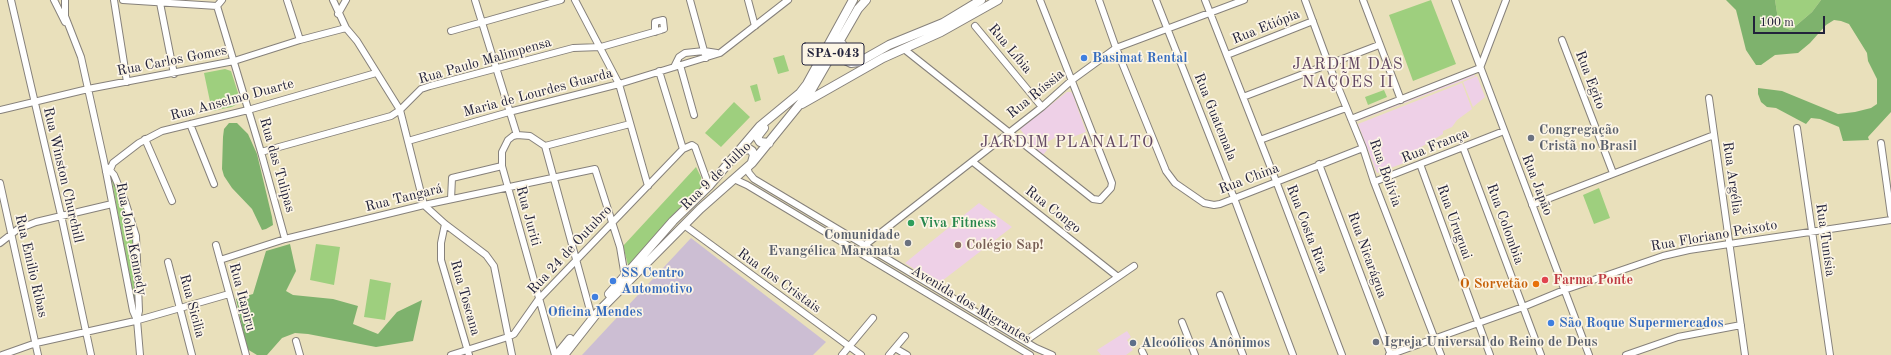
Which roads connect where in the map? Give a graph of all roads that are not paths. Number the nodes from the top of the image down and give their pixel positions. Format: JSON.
{"nodes":[{"id":1,"x":11,"y":0,"type":"edge"},
{"id":2,"x":55,"y":0,"type":"edge"},
{"id":3,"x":65,"y":0,"type":"edge"},
{"id":4,"x":114,"y":0,"type":"edge"},
{"id":5,"x":123,"y":0,"type":"edge"},
{"id":6,"x":222,"y":0,"type":"edge"},
{"id":7,"x":287,"y":0,"type":"edge"},
{"id":8,"x":333,"y":0,"type":"edge"},
{"id":9,"x":346,"y":0,"type":"edge"},
{"id":10,"x":476,"y":0,"type":"edge"},
{"id":11,"x":561,"y":0,"type":"edge"},
{"id":12,"x":575,"y":0,"type":"edge"},
{"id":13,"x":690,"y":0,"type":"edge"},
{"id":14,"x":748,"y":0,"type":"edge"},
{"id":15,"x":788,"y":0,"type":"edge"},
{"id":16,"x":853,"y":0,"type":"edge"},
{"id":17,"x":866,"y":0,"type":"edge"},
{"id":18,"x":981,"y":0,"type":"edge"},
{"id":19,"x":998,"y":0,"type":"edge"},
{"id":20,"x":1040,"y":0,"type":"edge"},
{"id":21,"x":1099,"y":0,"type":"edge"},
{"id":22,"x":1156,"y":0,"type":"edge"},
{"id":23,"x":1205,"y":0,"type":"edge"},
{"id":24,"x":1244,"y":0,"type":"edge"},
{"id":25,"x":1305,"y":0,"type":"edge"},
{"id":26,"x":1363,"y":0,"type":"edge"},
{"id":27,"x":1455,"y":0,"type":"edge"},
{"id":28,"x":1506,"y":0,"type":"edge"},
{"id":29,"x":160,"y":2,"type":"junction"},
{"id":30,"x":217,"y":6,"type":"junction"},
{"id":31,"x":1210,"y":12,"type":"junction"},
{"id":32,"x":338,"y":14,"type":"junction"},
{"id":33,"x":853,"y":21,"type":"junction"},
{"id":34,"x":1313,"y":21,"type":"junction"},
{"id":35,"x":482,"y":22,"type":"junction"},
{"id":36,"x":755,"y":26,"type":"junction"},
{"id":37,"x":975,"y":26,"type":"dead end"},
{"id":38,"x":69,"y":27,"type":"junction"},
{"id":39,"x":346,"y":28,"type":"junction"},
{"id":40,"x":1167,"y":29,"type":"junction"},
{"id":41,"x":451,"y":31,"type":"dead end"},
{"id":42,"x":655,"y":32,"type":"dead end"},
{"id":43,"x":300,"y":40,"type":"junction"},
{"id":44,"x":1562,"y":40,"type":"dead end"},
{"id":45,"x":1380,"y":45,"type":"junction"},
{"id":46,"x":601,"y":47,"type":"junction"},
{"id":47,"x":1116,"y":48,"type":"junction"},
{"id":48,"x":904,"y":49,"type":"junction"},
{"id":49,"x":705,"y":55,"type":"junction"},
{"id":50,"x":1227,"y":55,"type":"junction"},
{"id":51,"x":234,"y":61,"type":"junction"},
{"id":52,"x":1329,"y":65,"type":"junction"},
{"id":53,"x":677,"y":66,"type":"junction"},
{"id":54,"x":495,"y":68,"type":"junction"},
{"id":55,"x":1480,"y":68,"type":"junction"},
{"id":56,"x":659,"y":71,"type":"junction"},
{"id":57,"x":376,"y":73,"type":"junction"},
{"id":58,"x":174,"y":74,"type":"junction"},
{"id":59,"x":1072,"y":80,"type":"junction"},
{"id":60,"x":128,"y":82,"type":"junction"},
{"id":61,"x":619,"y":84,"type":"junction"},
{"id":62,"x":88,"y":89,"type":"junction"},
{"id":63,"x":800,"y":93,"type":"junction"},
{"id":64,"x":1243,"y":97,"type":"junction"},
{"id":65,"x":1709,"y":98,"type":"dead end"},
{"id":66,"x":1401,"y":100,"type":"junction"},
{"id":67,"x":34,"y":102,"type":"junction"},
{"id":68,"x":798,"y":107,"type":"junction"},
{"id":69,"x":1042,"y":107,"type":"junction"},
{"id":70,"x":1346,"y":108,"type":"junction"},
{"id":71,"x":0,"y":110,"type":"edge"},
{"id":72,"x":248,"y":110,"type":"junction"},
{"id":73,"x":400,"y":110,"type":"junction"},
{"id":74,"x":509,"y":112,"type":"junction"},
{"id":75,"x":694,"y":115,"type":"dead end"},
{"id":76,"x":1351,"y":120,"type":"junction"},
{"id":77,"x":190,"y":124,"type":"junction"},
{"id":78,"x":630,"y":124,"type":"junction"},
{"id":79,"x":1797,"y":128,"type":"dead end"},
{"id":80,"x":1010,"y":131,"type":"junction"},
{"id":81,"x":1504,"y":131,"type":"junction"},
{"id":82,"x":517,"y":134,"type":"junction"},
{"id":83,"x":1714,"y":135,"type":"junction"},
{"id":84,"x":145,"y":139,"type":"junction"},
{"id":85,"x":1260,"y":140,"type":"junction"},
{"id":86,"x":408,"y":141,"type":"junction"},
{"id":87,"x":769,"y":143,"type":"junction"},
{"id":88,"x":1881,"y":143,"type":"dead end"},
{"id":89,"x":545,"y":146,"type":"junction"},
{"id":90,"x":1463,"y":147,"type":"junction"},
{"id":91,"x":1363,"y":148,"type":"junction"},
{"id":92,"x":682,"y":149,"type":"junction"},
{"id":93,"x":739,"y":151,"type":"junction"},
{"id":94,"x":261,"y":152,"type":"junction"},
{"id":95,"x":731,"y":160,"type":"junction"},
{"id":96,"x":973,"y":162,"type":"junction"},
{"id":97,"x":1320,"y":164,"type":"junction"},
{"id":98,"x":1420,"y":164,"type":"junction"},
{"id":99,"x":749,"y":165,"type":"junction"},
{"id":100,"x":502,"y":166,"type":"junction"},
{"id":101,"x":108,"y":171,"type":"junction"},
{"id":102,"x":1613,"y":173,"type":"junction"},
{"id":103,"x":554,"y":177,"type":"junction"},
{"id":104,"x":734,"y":179,"type":"junction"},
{"id":105,"x":1276,"y":181,"type":"junction"},
{"id":106,"x":0,"y":182,"type":"edge"},
{"id":107,"x":1374,"y":182,"type":"junction"},
{"id":108,"x":214,"y":184,"type":"dead end"},
{"id":109,"x":648,"y":186,"type":"junction"},
{"id":110,"x":709,"y":186,"type":"junction"},
{"id":111,"x":507,"y":187,"type":"junction"},
{"id":112,"x":1,"y":190,"type":"edge"},
{"id":113,"x":697,"y":198,"type":"junction"},
{"id":114,"x":1234,"y":198,"type":"junction"},
{"id":115,"x":451,"y":199,"type":"junction"},
{"id":116,"x":172,"y":201,"type":"dead end"},
{"id":117,"x":112,"y":204,"type":"junction"},
{"id":118,"x":424,"y":205,"type":"junction"},
{"id":119,"x":1532,"y":205,"type":"junction"},
{"id":120,"x":61,"y":215,"type":"junction"},
{"id":121,"x":1891,"y":215,"type":"edge"},
{"id":122,"x":1891,"y":220,"type":"edge"},
{"id":123,"x":612,"y":222,"type":"junction"},
{"id":124,"x":445,"y":224,"type":"junction"},
{"id":125,"x":684,"y":225,"type":"junction"},
{"id":126,"x":822,"y":230,"type":"junction"},
{"id":127,"x":1812,"y":231,"type":"junction"},
{"id":128,"x":11,"y":233,"type":"junction"},
{"id":129,"x":284,"y":239,"type":"junction"},
{"id":130,"x":859,"y":242,"type":"junction"},
{"id":131,"x":0,"y":243,"type":"edge"},
{"id":132,"x":1729,"y":244,"type":"junction"},
{"id":133,"x":216,"y":245,"type":"dead end"},
{"id":134,"x":865,"y":245,"type":"junction"},
{"id":135,"x":220,"y":260,"type":"junction"},
{"id":136,"x":575,"y":260,"type":"junction"},
{"id":137,"x":168,"y":262,"type":"dead end"},
{"id":138,"x":623,"y":262,"type":"junction"},
{"id":139,"x":878,"y":263,"type":"junction"},
{"id":140,"x":1134,"y":266,"type":"dead end"},
{"id":141,"x":634,"y":272,"type":"junction"},
{"id":142,"x":625,"y":277,"type":"junction"},
{"id":143,"x":1118,"y":277,"type":"junction"},
{"id":144,"x":931,"y":285,"type":"junction"},
{"id":145,"x":1564,"y":290,"type":"junction"},
{"id":146,"x":229,"y":294,"type":"junction"},
{"id":147,"x":1220,"y":295,"type":"dead end"},
{"id":148,"x":952,"y":298,"type":"junction"},
{"id":149,"x":538,"y":300,"type":"junction"},
{"id":150,"x":945,"y":303,"type":"junction"},
{"id":151,"x":180,"y":307,"type":"junction"},
{"id":152,"x":969,"y":307,"type":"junction"},
{"id":153,"x":1523,"y":307,"type":"junction"},
{"id":154,"x":962,"y":313,"type":"junction"},
{"id":155,"x":591,"y":314,"type":"junction"},
{"id":156,"x":873,"y":318,"type":"dead end"},
{"id":157,"x":137,"y":320,"type":"junction"},
{"id":158,"x":1182,"y":322,"type":"dead end"},
{"id":159,"x":1478,"y":322,"type":"junction"},
{"id":160,"x":1741,"y":325,"type":"junction"},
{"id":161,"x":86,"y":331,"type":"junction"},
{"id":162,"x":905,"y":336,"type":"dead end"},
{"id":163,"x":508,"y":337,"type":"junction"},
{"id":164,"x":1434,"y":339,"type":"junction"},
{"id":165,"x":296,"y":341,"type":"dead end"},
{"id":166,"x":1025,"y":341,"type":"junction"},
{"id":167,"x":36,"y":343,"type":"junction"},
{"id":168,"x":849,"y":347,"type":"junction"},
{"id":169,"x":895,"y":348,"type":"junction"},
{"id":170,"x":468,"y":353,"type":"edge"},
{"id":171,"x":2,"y":355,"type":"edge"},
{"id":172,"x":38,"y":355,"type":"edge"},
{"id":173,"x":91,"y":355,"type":"edge"},
{"id":174,"x":140,"y":355,"type":"edge"},
{"id":175,"x":192,"y":355,"type":"edge"},
{"id":176,"x":246,"y":355,"type":"edge"},
{"id":177,"x":300,"y":355,"type":"edge"},
{"id":178,"x":451,"y":355,"type":"edge"},
{"id":179,"x":512,"y":355,"type":"edge"},
{"id":180,"x":556,"y":355,"type":"edge"},
{"id":181,"x":564,"y":355,"type":"edge"},
{"id":182,"x":842,"y":355,"type":"edge"},
{"id":183,"x":861,"y":355,"type":"edge"},
{"id":184,"x":889,"y":355,"type":"edge"},
{"id":185,"x":907,"y":355,"type":"edge"},
{"id":186,"x":1030,"y":355,"type":"edge"},
{"id":187,"x":1052,"y":355,"type":"edge"},
{"id":188,"x":1195,"y":355,"type":"edge"},
{"id":189,"x":1243,"y":355,"type":"edge"},
{"id":190,"x":1293,"y":355,"type":"edge"},
{"id":191,"x":1342,"y":355,"type":"edge"},
{"id":192,"x":1390,"y":355,"type":"edge"},
{"id":193,"x":1441,"y":355,"type":"edge"},
{"id":194,"x":1490,"y":355,"type":"edge"},
{"id":195,"x":1541,"y":355,"type":"edge"},
{"id":196,"x":1589,"y":355,"type":"edge"},
{"id":197,"x":1626,"y":355,"type":"edge"},
{"id":198,"x":1745,"y":355,"type":"edge"},
{"id":199,"x":1830,"y":355,"type":"edge"}],
"edges":[{"from":1,"to":67,"type":"street","name":"Rua Winston Churchill"},
{"from":2,"to":3,"type":"street"},
{"from":2,"to":38,"type":"street","name":"Rua John Kennedy"},
{"from":3,"to":38,"type":"street","name":"Rua John Kennedy"},
{"from":4,"to":60,"type":"street"},
{"from":5,"to":29,"type":"street"},
{"from":6,"to":30,"type":"street"},
{"from":7,"to":43,"type":"street"},
{"from":8,"to":32,"type":"street"},
{"from":9,"to":32,"type":"street"},
{"from":10,"to":35,"type":"street"},
{"from":11,"to":35,"type":"street"},
{"from":12,"to":46,"type":"street"},
{"from":13,"to":49,"type":"street"},
{"from":14,"to":36,"type":"street"},
{"from":15,"to":36,"type":"street"},
{"from":16,"to":63,"type":"main road","name":"Rua 9 de Julho","number":"SPA-043"},
{"from":17,"to":33,"type":"main road","name":"Rua 9 de Julho","number":"SPA-043"},
{"from":18,"to":33,"type":"main road"},
{"from":19,"to":48,"type":"main road"},
{"from":20,"to":59,"type":"street"},
{"from":21,"to":47,"type":"street","name":"Rua China"},
{"from":22,"to":40,"type":"street","name":"Rua Guatemala"},
{"from":23,"to":31,"type":"street","name":"Rua Costa Rica"},
{"from":24,"to":31,"type":"street","name":"Rua Rússia"},
{"from":25,"to":34,"type":"street","name":"Rua Bolívia"},
{"from":26,"to":45,"type":"street"},
{"from":27,"to":55,"type":"street","name":"Rua Japão"},
{"from":28,"to":55,"type":"street"},
{"from":29,"to":30,"type":"street"},
{"from":29,"to":58,"type":"street"},
{"from":30,"to":51,"type":"street","name":"Rua das Tulipas"},
{"from":31,"to":40,"type":"street","name":"Rua Rússia"},
{"from":31,"to":50,"type":"street","name":"Rua Costa Rica"},
{"from":32,"to":39,"type":"street"},
{"from":33,"to":68,"type":"main road","name":"Rua 9 de Julho","number":"SPA-043"},
{"from":34,"to":50,"type":"street","name":"Rua Etiópia"},
{"from":34,"to":52,"type":"street","name":"Rua Bolívia"},
{"from":35,"to":41,"type":"street"},
{"from":35,"to":54,"type":"street"},
{"from":36,"to":49,"type":"street"},
{"from":37,"to":69,"type":"street","name":"Rua Líbia"},
{"from":38,"to":62,"type":"street","name":"Rua John Kennedy"},
{"from":39,"to":43,"type":"street","name":"Rua Carlos Gomes"},
{"from":39,"to":57,"type":"street"},
{"from":40,"to":47,"type":"street","name":"Rua Rússia"},
{"from":40,"to":114,"type":"street","name":"Rua Guatemala"},
{"from":42,"to":46,"type":"street","name":"Rua Paulo Malimpensa"},
{"from":43,"to":51,"type":"street","name":"Rua Carlos Gomes"},
{"from":44,"to":102,"type":"street","name":"Rua Egito"},
{"from":45,"to":52,"type":"street"},
{"from":45,"to":66,"type":"street"},
{"from":46,"to":54,"type":"street","name":"Rua Paulo Malimpensa"},
{"from":46,"to":61,"type":"street"},
{"from":47,"to":59,"type":"street","name":"Rua Rússia"},
{"from":47,"to":114,"type":"street","name":"Rua China"},
{"from":48,"to":68,"type":"main road"},
{"from":48,"to":80,"type":"street"},
{"from":49,"to":53,"type":"street","name":"Maria de Lourdes Guarda"},
{"from":49,"to":53,"type":"street"},
{"from":50,"to":64,"type":"street","name":"Rua Costa Rica"},
{"from":51,"to":58,"type":"street","name":"Rua Carlos Gomes"},
{"from":51,"to":72,"type":"street","name":"Rua das Tulipas"},
{"from":52,"to":64,"type":"street"},
{"from":52,"to":70,"type":"street","name":"Rua Bolívia"},
{"from":53,"to":56,"type":"street","name":"Maria de Lourdes Guarda"},
{"from":53,"to":75,"type":"street"},
{"from":54,"to":73,"type":"street","name":"Rua Paulo Malimpensa"},
{"from":54,"to":74,"type":"street"},
{"from":55,"to":66,"type":"street"},
{"from":55,"to":81,"type":"street","name":"Rua Japão"},
{"from":56,"to":61,"type":"street","name":"Maria de Lourdes Guarda"},
{"from":56,"to":92,"type":"street"},
{"from":57,"to":72,"type":"street","name":"Rua Anselmo Duarte"},
{"from":57,"to":73,"type":"street"},
{"from":58,"to":60,"type":"street","name":"Rua Carlos Gomes"},
{"from":59,"to":69,"type":"street","name":"Rua Rússia"},
{"from":59,"to":80,"type":"street"},
{"from":60,"to":62,"type":"street","name":"Rua Carlos Gomes"},
{"from":61,"to":74,"type":"street","name":"Maria de Lourdes Guarda"},
{"from":61,"to":78,"type":"street"},
{"from":62,"to":67,"type":"street","name":"Rua Carlos Gomes"},
{"from":62,"to":101,"type":"street","name":"Rua John Kennedy"},
{"from":63,"to":87,"type":"main road"},
{"from":63,"to":93,"type":"main road","name":"Rua 9 de Julho"},
{"from":64,"to":85,"type":"street","name":"Rua Costa Rica"},
{"from":65,"to":83,"type":"street","name":"Rua Argélia"},
{"from":66,"to":76,"type":"street"},
{"from":67,"to":71,"type":"street","name":"Rua Carlos Gomes"},
{"from":67,"to":120,"type":"street","name":"Rua Winston Churchill"},
{"from":68,"to":87,"type":"main road","name":"Rua 9 de Julho"},
{"from":69,"to":80,"type":"street","name":"Rua Rússia"},
{"from":70,"to":76,"type":"street","name":"Rua Bolívia"},
{"from":70,"to":85,"type":"street"},
{"from":72,"to":77,"type":"street","name":"Rua Anselmo Duarte"},
{"from":72,"to":94,"type":"street","name":"Rua das Tulipas"},
{"from":73,"to":86,"type":"street"},
{"from":73,"to":94,"type":"street","name":"Rua Paulo Malimpensa"},
{"from":74,"to":82,"type":"street"},
{"from":74,"to":86,"type":"street","name":"Maria de Lourdes Guarda"},
{"from":76,"to":91,"type":"street","name":"Rua Bolívia"},
{"from":77,"to":84,"type":"street","name":"Rua Anselmo Duarte"},
{"from":77,"to":108,"type":"street"},
{"from":78,"to":89,"type":"street"},
{"from":78,"to":109,"type":"street"},
{"from":79,"to":127,"type":"street","name":"Rua Tunísia"},
{"from":80,"to":96,"type":"street","name":"Rua Rússia"},
{"from":81,"to":90,"type":"street","name":"Rua França"},
{"from":81,"to":119,"type":"street","name":"Rua Japão"},
{"from":82,"to":89,"type":"street"},
{"from":82,"to":100,"type":"street","name":"Rua Juriti"},
{"from":83,"to":102,"type":"street"},
{"from":83,"to":132,"type":"street","name":"Rua Argélia"},
{"from":84,"to":101,"type":"street","name":"Rua Anselmo Duarte"},
{"from":84,"to":116,"type":"street"},
{"from":85,"to":105,"type":"street","name":"Rua Costa Rica"},
{"from":86,"to":118,"type":"street"},
{"from":87,"to":99,"type":"main road","name":"Rua 9 de Julho"},
{"from":88,"to":121,"type":"street"},
{"from":89,"to":103,"type":"street"},
{"from":90,"to":98,"type":"street","name":"Rua França"},
{"from":90,"to":153,"type":"street","name":"Rua Colombia"},
{"from":91,"to":97,"type":"street","name":"Rua China"},
{"from":91,"to":107,"type":"street","name":"Rua Bolívia"},
{"from":92,"to":109,"type":"street","name":"Rua 24 de Outubro"},
{"from":92,"to":110,"type":"street"},
{"from":93,"to":95,"type":"main road","name":"Rua 9 de Julho"},
{"from":93,"to":99,"type":"main road"},
{"from":94,"to":129,"type":"street","name":"Rua das Tulipas"},
{"from":95,"to":104,"type":"main road"},
{"from":95,"to":110,"type":"main road","name":"Rua 9 de Julho"},
{"from":96,"to":134,"type":"street","name":"Rua Rússia"},
{"from":96,"to":143,"type":"street","name":"Rua Congo"},
{"from":97,"to":105,"type":"street","name":"Rua China"},
{"from":97,"to":192,"type":"street","name":"Rua Nicarágua"},
{"from":98,"to":107,"type":"street","name":"Rua França"},
{"from":98,"to":159,"type":"street","name":"Rua Uruguai"},
{"from":99,"to":104,"type":"main road","name":"Rua 9 de Julho"},
{"from":99,"to":130,"type":"street","name":"Avenida dos Migrantes"},
{"from":100,"to":111,"type":"street","name":"Rua Juriti"},
{"from":100,"to":115,"type":"street"},
{"from":101,"to":117,"type":"street","name":"Rua John Kennedy"},
{"from":101,"to":157,"type":"street","name":"Rua John Kennedy"},
{"from":102,"to":119,"type":"street"},
{"from":103,"to":111,"type":"street","name":"Rua Tangará"},
{"from":103,"to":123,"type":"street","name":"Rua Tangará"},
{"from":103,"to":136,"type":"street"},
{"from":104,"to":125,"type":"main road","name":"Rua 9 de Julho"},
{"from":104,"to":126,"type":"street","name":"Avenida dos Migrantes"},
{"from":105,"to":114,"type":"street","name":"Rua China"},
{"from":105,"to":191,"type":"street","name":"Rua Costa Rica"},
{"from":106,"to":112,"type":"street","name":"Rua Emilio Ribas"},
{"from":107,"to":164,"type":"street","name":"Rua Bolívia"},
{"from":109,"to":123,"type":"street","name":"Rua 24 de Outubro"},
{"from":110,"to":113,"type":"main road","name":"Rua 9 de Julho"},
{"from":111,"to":115,"type":"street","name":"Rua Tangará"},
{"from":111,"to":149,"type":"street","name":"Rua Juriti"},
{"from":112,"to":128,"type":"street","name":"Rua Emilio Ribas"},
{"from":113,"to":125,"type":"main road"},
{"from":113,"to":141,"type":"main road","name":"Rua 9 de Julho"},
{"from":114,"to":190,"type":"street","name":"Rua Guatemala"},
{"from":115,"to":118,"type":"street","name":"Rua Tangará"},
{"from":117,"to":120,"type":"street"},
{"from":117,"to":157,"type":"street","name":"Rua John Kennedy"},
{"from":118,"to":124,"type":"street"},
{"from":118,"to":129,"type":"street","name":"Rua Tangará"},
{"from":119,"to":145,"type":"street","name":"Rua Japão"},
{"from":120,"to":128,"type":"street"},
{"from":120,"to":161,"type":"street","name":"Rua Winston Churchill"},
{"from":122,"to":127,"type":"street","name":"Rua Floriano Peixoto"},
{"from":123,"to":136,"type":"street","name":"Rua 24 de Outubro"},
{"from":123,"to":138,"type":"street"},
{"from":124,"to":163,"type":"street"},
{"from":124,"to":170,"type":"street","name":"Rua Toscana"},
{"from":125,"to":141,"type":"main road","name":"Rua 9 de Julho"},
{"from":125,"to":168,"type":"street","name":"Rua dos Cristais"},
{"from":126,"to":130,"type":"street","name":"Avenida dos Migrantes"},
{"from":126,"to":139,"type":"street","name":"Avenida dos Migrantes"},
{"from":127,"to":132,"type":"street","name":"Rua Floriano Peixoto"},
{"from":127,"to":199,"type":"street","name":"Rua Tunísia"},
{"from":128,"to":131,"type":"street"},
{"from":128,"to":167,"type":"street","name":"Rua Emilio Ribas"},
{"from":129,"to":135,"type":"street","name":"Rua Tangará"},
{"from":130,"to":134,"type":"street","name":"Avenida dos Migrantes"},
{"from":132,"to":145,"type":"street","name":"Rua Floriano Peixoto"},
{"from":132,"to":160,"type":"street","name":"Rua Argélia"},
{"from":133,"to":135,"type":"street","name":"Rua Itapiru"},
{"from":134,"to":144,"type":"street","name":"Avenida dos Migrantes"},
{"from":135,"to":146,"type":"street","name":"Rua Itapiru"},
{"from":136,"to":149,"type":"street","name":"Rua 24 de Outubro"},
{"from":136,"to":155,"type":"street"},
{"from":137,"to":151,"type":"street","name":"Rua Sicilia"},
{"from":138,"to":141,"type":"street"},
{"from":138,"to":142,"type":"street"},
{"from":139,"to":144,"type":"street","name":"Avenida dos Migrantes"},
{"from":139,"to":150,"type":"street","name":"Avenida dos Migrantes"},
{"from":140,"to":143,"type":"street"},
{"from":141,"to":142,"type":"main road","name":"Rua 9 de Julho"},
{"from":141,"to":181,"type":"main road","name":"Rua 9 de Julho"},
{"from":142,"to":155,"type":"main road","name":"Rua 9 de Julho"},
{"from":143,"to":166,"type":"street"},
{"from":144,"to":148,"type":"street","name":"Avenida dos Migrantes"},
{"from":145,"to":153,"type":"street","name":"Rua Floriano Peixoto"},
{"from":145,"to":196,"type":"street","name":"Rua Japão"},
{"from":146,"to":151,"type":"street"},
{"from":146,"to":176,"type":"street","name":"Rua Itapiru"},
{"from":147,"to":189,"type":"street"},
{"from":148,"to":150,"type":"street"},
{"from":148,"to":152,"type":"street","name":"Avenida dos Migrantes"},
{"from":149,"to":163,"type":"street","name":"Rua 24 de Outubro"},
{"from":149,"to":180,"type":"street","name":"Rua Juriti"},
{"from":150,"to":154,"type":"street","name":"Avenida dos Migrantes"},
{"from":151,"to":157,"type":"street"},
{"from":151,"to":175,"type":"street","name":"Rua Sicilia"},
{"from":152,"to":154,"type":"street"},
{"from":152,"to":166,"type":"street","name":"Avenida dos Migrantes"},
{"from":153,"to":159,"type":"street","name":"Rua Floriano Peixoto"},
{"from":153,"to":195,"type":"street","name":"Rua Colombia"},
{"from":154,"to":186,"type":"street","name":"Avenida dos Migrantes"},
{"from":155,"to":180,"type":"main road","name":"Rua 9 de Julho"},
{"from":156,"to":168,"type":"street"},
{"from":157,"to":161,"type":"street"},
{"from":157,"to":174,"type":"street","name":"Rua John Kennedy"},
{"from":158,"to":188,"type":"street"},
{"from":159,"to":164,"type":"street","name":"Rua Floriano Peixoto"},
{"from":159,"to":194,"type":"street","name":"Rua Uruguai"},
{"from":160,"to":197,"type":"street"},
{"from":160,"to":198,"type":"street","name":"Rua Argélia"},
{"from":161,"to":167,"type":"street"},
{"from":161,"to":173,"type":"street","name":"Rua Winston Churchill"},
{"from":162,"to":169,"type":"street"},
{"from":163,"to":170,"type":"street","name":"Rua 24 de Outubro"},
{"from":163,"to":179,"type":"street"},
{"from":164,"to":192,"type":"street","name":"Rua Floriano Peixoto"},
{"from":164,"to":193,"type":"street","name":"Rua Bolívia"},
{"from":165,"to":177,"type":"street"},
{"from":166,"to":187,"type":"street","name":"Avenida dos Migrantes"},
{"from":167,"to":171,"type":"street"},
{"from":167,"to":172,"type":"street","name":"Rua Emilio Ribas"},
{"from":168,"to":182,"type":"street"},
{"from":168,"to":183,"type":"street","name":"Rua dos Cristais"},
{"from":169,"to":184,"type":"street"},
{"from":169,"to":185,"type":"street"},
{"from":170,"to":178,"type":"street","name":"Rua 24 de Outubro"}]}
